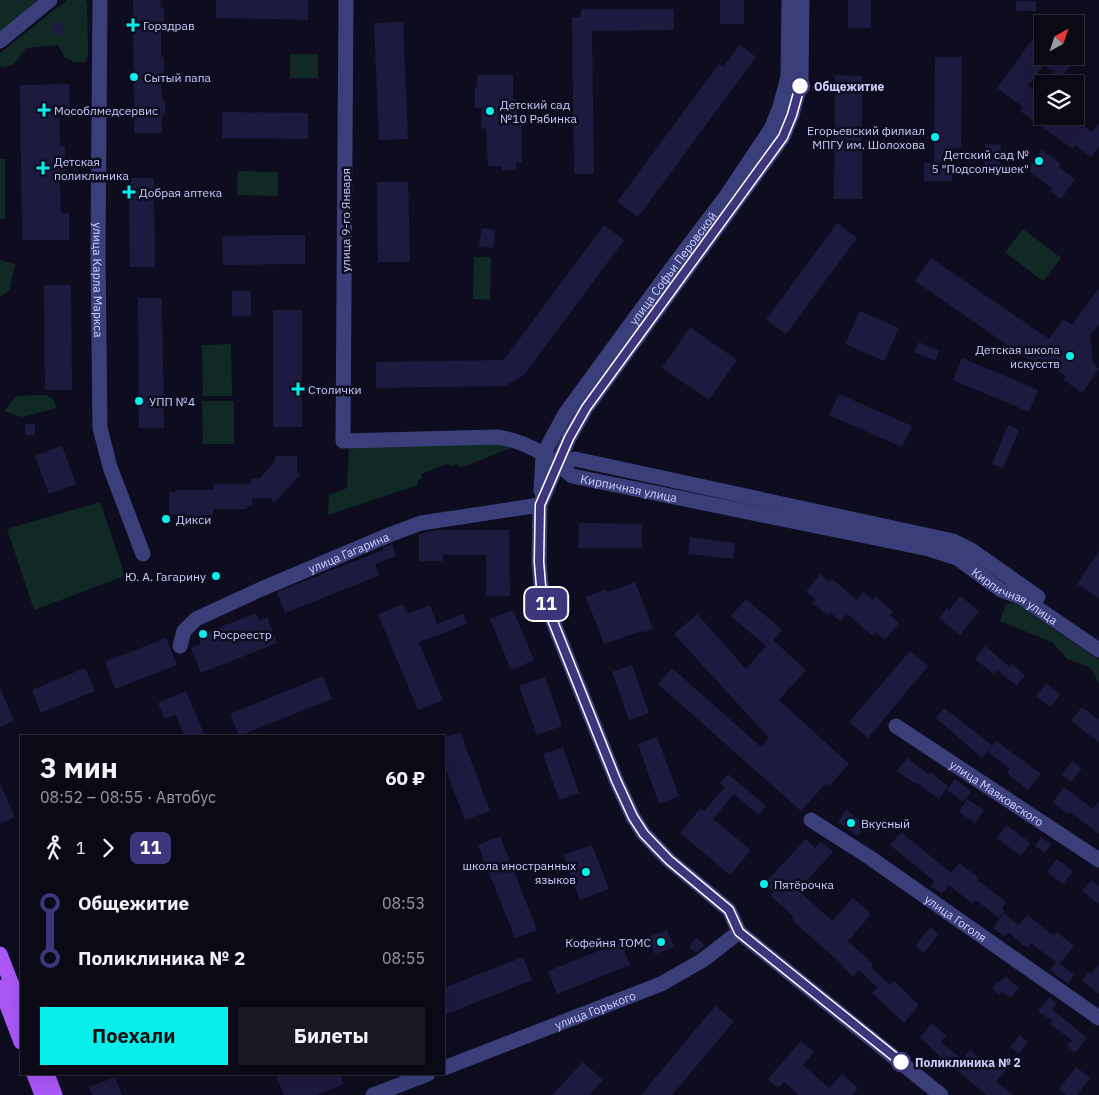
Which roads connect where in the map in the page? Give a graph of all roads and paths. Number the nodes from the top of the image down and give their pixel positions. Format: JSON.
{"nodes":[{"id":1,"x":50,"y":0,"type":"edge"},
{"id":2,"x":100,"y":0,"type":"edge"},
{"id":3,"x":346,"y":0,"type":"edge"},
{"id":4,"x":789,"y":0,"type":"edge"},
{"id":5,"x":802,"y":0,"type":"edge"},
{"id":6,"x":0,"y":41,"type":"edge"},
{"id":7,"x":544,"y":455,"type":"junction"},
{"id":8,"x":558,"y":463,"type":"junction"},
{"id":9,"x":540,"y":503,"type":"junction"},
{"id":10,"x":142,"y":554,"type":"dead end"},
{"id":11,"x":1099,"y":637,"type":"edge"},
{"id":12,"x":180,"y":646,"type":"dead end"},
{"id":13,"x":1099,"y":650,"type":"edge"},
{"id":14,"x":896,"y":726,"type":"dead end"},
{"id":15,"x":811,"y":820,"type":"dead end"},
{"id":16,"x":1099,"y":860,"type":"edge"},
{"id":17,"x":739,"y":932,"type":"junction"},
{"id":18,"x":0,"y":954,"type":"edge"},
{"id":19,"x":0,"y":988,"type":"edge"},
{"id":20,"x":20,"y":1005,"type":"edge"},
{"id":21,"x":1099,"y":1018,"type":"edge"},
{"id":22,"x":20,"y":1039,"type":"edge"},
{"id":23,"x":445,"y":1068,"type":"edge"},
{"id":24,"x":34,"y":1075,"type":"edge"},
{"id":25,"x":47,"y":1075,"type":"edge"},
{"id":26,"x":425,"y":1075,"type":"edge"},
{"id":27,"x":42,"y":1095,"type":"edge"},
{"id":28,"x":55,"y":1095,"type":"edge"},
{"id":29,"x":373,"y":1095,"type":"edge"},
{"id":30,"x":941,"y":1095,"type":"edge"}],
"edges":[{"from":1,"to":6,"type":"street"},
{"from":2,"to":10,"type":"street","name":"улица Карла Маркса"},
{"from":3,"to":7,"type":"street","name":"улица 9-го Января"},
{"from":4,"to":7,"type":"street","name":"улица Софьи Перовской"},
{"from":5,"to":8,"type":"street","name":"улица Софьи Перовской"},
{"from":7,"to":8,"type":"street"},
{"from":7,"to":9,"type":"street","name":"улица Софьи Перовской"},
{"from":8,"to":9,"type":"street","name":"улица Софьи Перовской"},
{"from":8,"to":11,"type":"street","name":"Кирпичная улица"},
{"from":8,"to":13,"type":"street","name":"Кирпичная улица"},
{"from":9,"to":12,"type":"street","name":"улица Гагарина"},
{"from":9,"to":17,"type":"street","name":"улица Софьи Перовской"},
{"from":14,"to":16,"type":"street","name":"улица Маяковского"},
{"from":15,"to":21,"type":"street","name":"улица Гоголя"},
{"from":17,"to":23,"type":"street","name":"улица Горького"},
{"from":17,"to":30,"type":"street"},
{"from":18,"to":20,"type":"main road"},
{"from":19,"to":22,"type":"main road"},
{"from":24,"to":27,"type":"main road"},
{"from":25,"to":28,"type":"main road"},
{"from":26,"to":29,"type":"street"}]}
